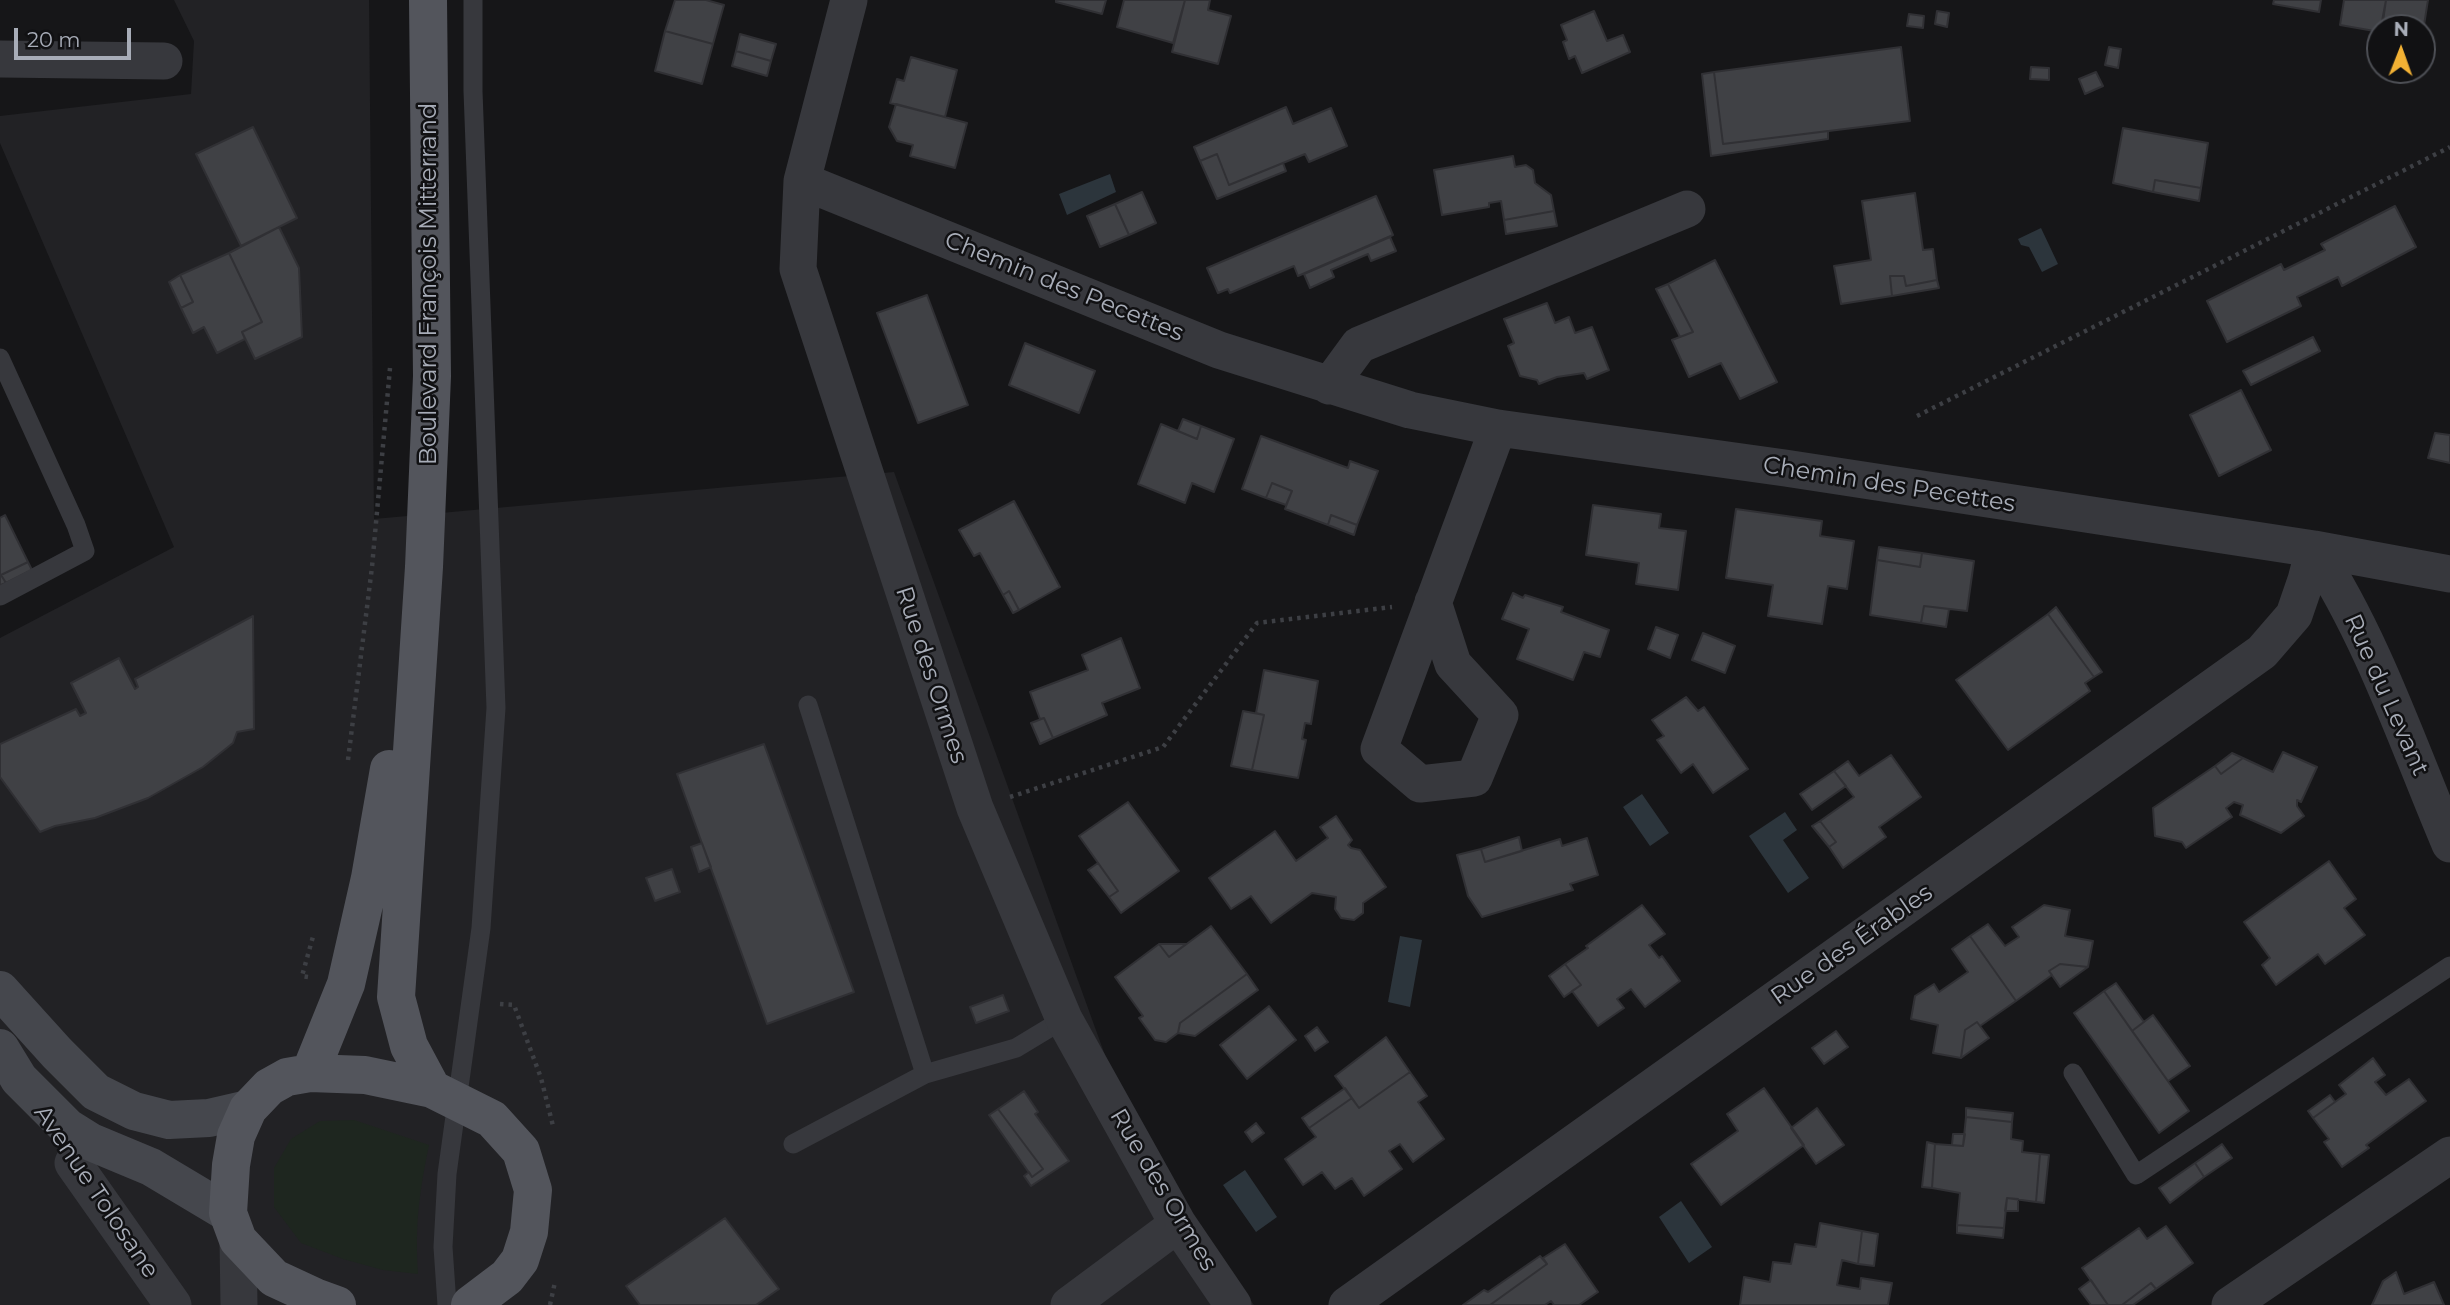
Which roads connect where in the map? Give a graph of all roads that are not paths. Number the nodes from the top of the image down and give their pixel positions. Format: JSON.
{"nodes":[{"id":1,"x":428,"y":0,"type":"edge"},
{"id":2,"x":473,"y":0,"type":"edge"},
{"id":3,"x":849,"y":0,"type":"edge"},
{"id":4,"x":0,"y":59,"type":"edge"},
{"id":5,"x":164,"y":61,"type":"dead end"},
{"id":6,"x":802,"y":181,"type":"junction"},
{"id":7,"x":1687,"y":209,"type":"dead end"},
{"id":8,"x":0,"y":358,"type":"edge"},
{"id":9,"x":1329,"y":386,"type":"junction"},
{"id":10,"x":1498,"y":428,"type":"junction"},
{"id":11,"x":2314,"y":550,"type":"junction"},
{"id":12,"x":424,"y":567,"type":"junction"},
{"id":13,"x":2450,"y":574,"type":"edge"},
{"id":14,"x":0,"y":596,"type":"edge"},
{"id":15,"x":1433,"y":602,"type":"junction"},
{"id":16,"x":808,"y":705,"type":"dead end"},
{"id":17,"x":2450,"y":844,"type":"edge"},
{"id":18,"x":2450,"y":966,"type":"edge"},
{"id":19,"x":0,"y":990,"type":"edge"},
{"id":20,"x":1064,"y":1019,"type":"junction"},
{"id":21,"x":10,"y":1064,"type":"edge"},
{"id":22,"x":310,"y":1073,"type":"junction"},
{"id":23,"x":2073,"y":1073,"type":"dead end"},
{"id":24,"x":925,"y":1074,"type":"junction"},
{"id":25,"x":445,"y":1094,"type":"junction"},
{"id":26,"x":248,"y":1109,"type":"junction"},
{"id":27,"x":793,"y":1144,"type":"dead end"},
{"id":28,"x":2450,"y":1155,"type":"edge"},
{"id":29,"x":73,"y":1163,"type":"joint"},
{"id":30,"x":1178,"y":1224,"type":"junction"},
{"id":31,"x":233,"y":1226,"type":"junction"},
{"id":32,"x":508,"y":1291,"type":"edge"},
{"id":33,"x":318,"y":1302,"type":"edge"},
{"id":34,"x":173,"y":1305,"type":"edge"},
{"id":35,"x":239,"y":1305,"type":"edge"},
{"id":36,"x":447,"y":1305,"type":"edge"},
{"id":37,"x":470,"y":1305,"type":"edge"},
{"id":38,"x":1069,"y":1305,"type":"edge"},
{"id":39,"x":1233,"y":1305,"type":"edge"},
{"id":40,"x":1347,"y":1305,"type":"edge"},
{"id":41,"x":2230,"y":1305,"type":"edge"}],
"edges":[{"from":1,"to":12,"type":"main road","name":"Boulevard François Mitterrand"},
{"from":2,"to":25,"type":"lane"},
{"from":3,"to":6,"type":"street","name":"Rue des Ormes"},
{"from":4,"to":5,"type":"street"},
{"from":6,"to":9,"type":"street","name":"Chemin des Pecettes"},
{"from":6,"to":20,"type":"street","name":"Rue des Ormes"},
{"from":7,"to":9,"type":"street"},
{"from":8,"to":14,"type":"lane"},
{"from":9,"to":10,"type":"street","name":"Chemin des Pecettes"},
{"from":10,"to":11,"type":"street","name":"Chemin des Pecettes"},
{"from":10,"to":15,"type":"street"},
{"from":11,"to":13,"type":"street","name":"Chemin des Pecettes"},
{"from":11,"to":17,"type":"street","name":"Rue du Levant"},
{"from":11,"to":40,"type":"street","name":"Rue des Érables"},
{"from":12,"to":22,"type":"main road","name":"Boulevard François Mitterrand"},
{"from":12,"to":25,"type":"main road","name":"Boulevard François Mitterrand"},
{"from":15,"to":15,"type":"street"},
{"from":16,"to":24,"type":"lane"},
{"from":18,"to":23,"type":"lane"},
{"from":19,"to":26,"type":"main road"},
{"from":20,"to":24,"type":"lane"},
{"from":20,"to":30,"type":"street","name":"Rue des Ormes"},
{"from":21,"to":29,"type":"lane","name":"Avenue Tolosane"},
{"from":21,"to":31,"type":"main road","name":"Avenue Tolosane"},
{"from":22,"to":25,"type":"main road"},
{"from":22,"to":26,"type":"main road"},
{"from":24,"to":27,"type":"lane"},
{"from":25,"to":32,"type":"main road"},
{"from":25,"to":36,"type":"lane"},
{"from":26,"to":31,"type":"main road"},
{"from":28,"to":41,"type":"street"},
{"from":29,"to":34,"type":"street","name":"Avenue Tolosane"},
{"from":30,"to":38,"type":"street"},
{"from":30,"to":39,"type":"street","name":"Rue des Ormes"},
{"from":31,"to":33,"type":"main road"},
{"from":31,"to":35,"type":"street"},
{"from":32,"to":37,"type":"main road"}]}
